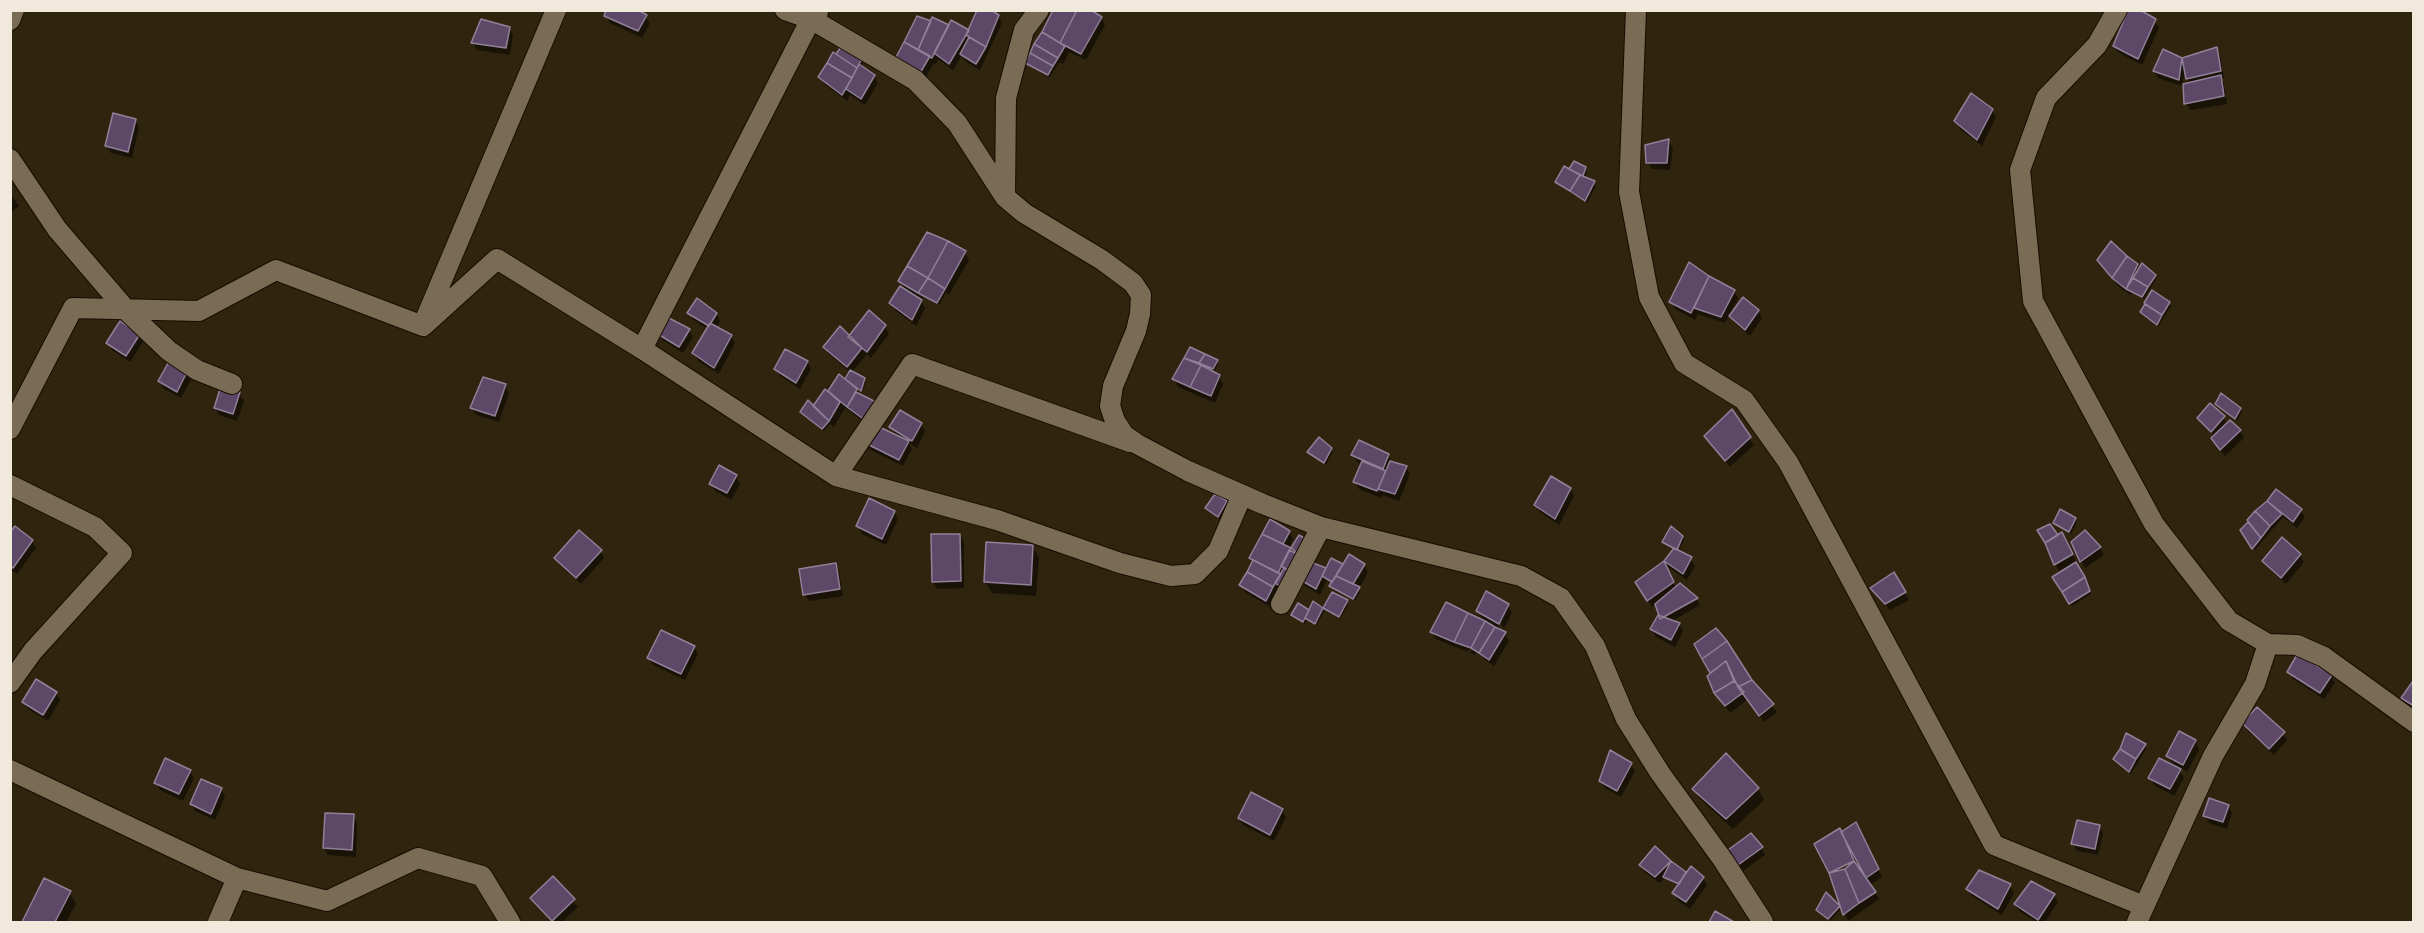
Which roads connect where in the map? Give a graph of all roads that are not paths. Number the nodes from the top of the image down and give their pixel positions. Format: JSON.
{"nodes":[{"id":1,"x":14,"y":10,"type":"edge"},
{"id":2,"x":556,"y":10,"type":"edge"},
{"id":3,"x":785,"y":10,"type":"edge"},
{"id":4,"x":1039,"y":10,"type":"edge"},
{"id":5,"x":1636,"y":10,"type":"edge"},
{"id":6,"x":2117,"y":10,"type":"edge"},
{"id":7,"x":815,"y":15,"type":"edge"},
{"id":8,"x":10,"y":20,"type":"edge"},
{"id":9,"x":10,"y":159,"type":"edge"},
{"id":10,"x":1005,"y":197,"type":"junction"},
{"id":11,"x":126,"y":309,"type":"junction"},
{"id":12,"x":423,"y":326,"type":"junction"},
{"id":13,"x":642,"y":349,"type":"junction"},
{"id":14,"x":232,"y":384,"type":"dead end"},
{"id":15,"x":10,"y":429,"type":"edge"},
{"id":16,"x":1137,"y":444,"type":"junction"},
{"id":17,"x":836,"y":476,"type":"junction"},
{"id":18,"x":10,"y":485,"type":"edge"},
{"id":19,"x":1242,"y":495,"type":"junction"},
{"id":20,"x":1322,"y":527,"type":"junction"},
{"id":21,"x":1281,"y":604,"type":"dead end"},
{"id":22,"x":2268,"y":644,"type":"junction"},
{"id":23,"x":10,"y":683,"type":"edge"},
{"id":24,"x":2414,"y":722,"type":"edge"},
{"id":25,"x":10,"y":770,"type":"edge"},
{"id":26,"x":237,"y":878,"type":"junction"},
{"id":27,"x":2140,"y":914,"type":"edge"},
{"id":28,"x":218,"y":922,"type":"edge"},
{"id":29,"x":510,"y":922,"type":"edge"},
{"id":30,"x":1763,"y":922,"type":"edge"}],
"edges":[{"from":1,"to":8,"type":"street"},
{"from":2,"to":12,"type":"street"},
{"from":3,"to":7,"type":"street"},
{"from":4,"to":10,"type":"street"},
{"from":5,"to":27,"type":"street"},
{"from":6,"to":22,"type":"street"},
{"from":7,"to":10,"type":"street"},
{"from":7,"to":13,"type":"street"},
{"from":9,"to":11,"type":"street"},
{"from":10,"to":16,"type":"street"},
{"from":11,"to":12,"type":"street"},
{"from":11,"to":14,"type":"street"},
{"from":11,"to":15,"type":"street"},
{"from":12,"to":13,"type":"street"},
{"from":13,"to":17,"type":"street"},
{"from":16,"to":17,"type":"street"},
{"from":16,"to":19,"type":"street"},
{"from":17,"to":19,"type":"street"},
{"from":18,"to":23,"type":"street"},
{"from":19,"to":20,"type":"street"},
{"from":20,"to":21,"type":"street"},
{"from":20,"to":30,"type":"street"},
{"from":22,"to":24,"type":"street"},
{"from":22,"to":27,"type":"street"},
{"from":25,"to":26,"type":"street"},
{"from":26,"to":28,"type":"street"},
{"from":26,"to":29,"type":"street"}]}
